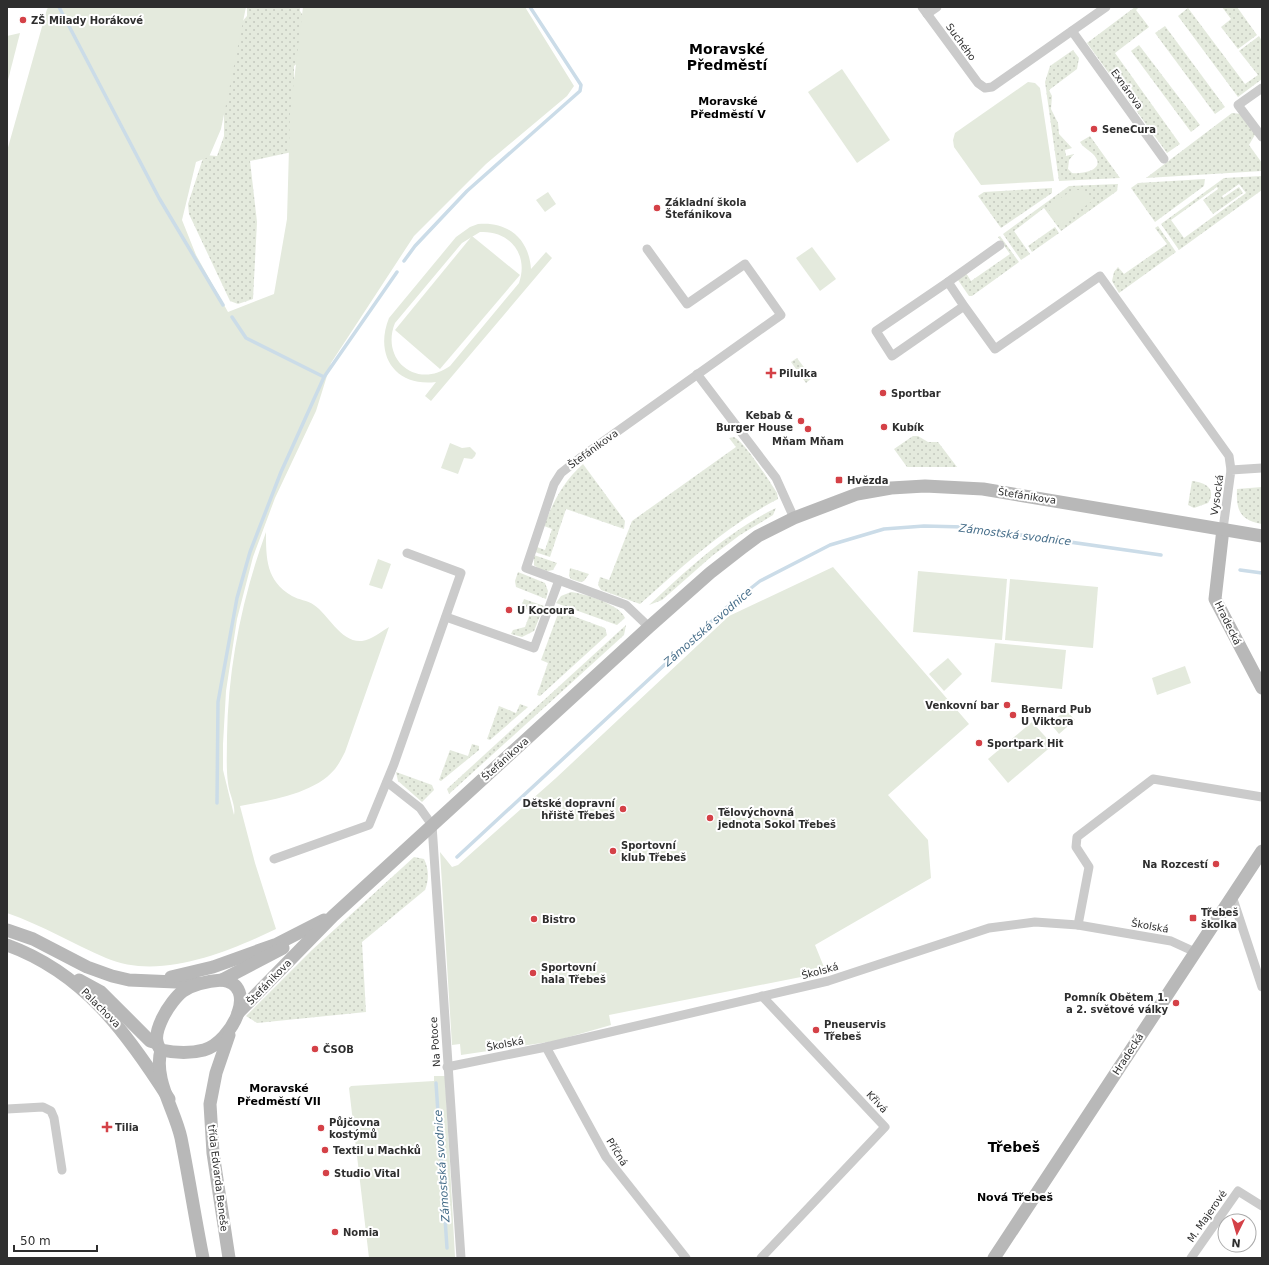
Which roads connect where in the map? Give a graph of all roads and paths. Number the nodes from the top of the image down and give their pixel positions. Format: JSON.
{"nodes":[{"id":1,"x":937,"y":7,"type":"edge"},
{"id":2,"x":1106,"y":7,"type":"edge"},
{"id":3,"x":924,"y":11,"type":"edge"},
{"id":4,"x":1072,"y":31,"type":"junction"},
{"id":5,"x":1262,"y":88,"type":"edge"},
{"id":6,"x":1262,"y":137,"type":"edge"},
{"id":7,"x":1164,"y":159,"type":"dead end"},
{"id":8,"x":1000,"y":245,"type":"dead end"},
{"id":9,"x":647,"y":249,"type":"dead end"},
{"id":10,"x":948,"y":282,"type":"junction"},
{"id":11,"x":964,"y":306,"type":"junction"},
{"id":12,"x":697,"y":374,"type":"junction"},
{"id":13,"x":1262,"y":468,"type":"edge"},
{"id":14,"x":1231,"y":470,"type":"junction"},
{"id":15,"x":794,"y":518,"type":"junction"},
{"id":16,"x":1223,"y":529,"type":"junction"},
{"id":17,"x":1262,"y":536,"type":"edge"},
{"id":18,"x":407,"y":553,"type":"dead end"},
{"id":19,"x":559,"y":580,"type":"junction"},
{"id":20,"x":446,"y":617,"type":"junction"},
{"id":21,"x":649,"y":627,"type":"junction"},
{"id":22,"x":1262,"y":688,"type":"edge"},
{"id":23,"x":387,"y":782,"type":"junction"},
{"id":24,"x":1262,"y":797,"type":"edge"},
{"id":25,"x":432,"y":825,"type":"junction"},
{"id":26,"x":1262,"y":851,"type":"edge"},
{"id":27,"x":274,"y":859,"type":"dead end"},
{"id":28,"x":1232,"y":896,"type":"junction"},
{"id":29,"x":333,"y":916,"type":"junction"},
{"id":30,"x":1078,"y":925,"type":"junction"},
{"id":31,"x":7,"y":930,"type":"edge"},
{"id":32,"x":7,"y":945,"type":"edge"},
{"id":33,"x":1195,"y":952,"type":"junction"},
{"id":34,"x":58,"y":969,"type":"junction"},
{"id":35,"x":222,"y":980,"type":"junction"},
{"id":36,"x":154,"y":981,"type":"junction"},
{"id":37,"x":200,"y":983,"type":"junction"},
{"id":38,"x":1262,"y":987,"type":"edge"},
{"id":39,"x":762,"y":996,"type":"junction"},
{"id":40,"x":238,"y":1013,"type":"junction"},
{"id":41,"x":231,"y":1029,"type":"junction"},
{"id":42,"x":159,"y":1046,"type":"junction"},
{"id":43,"x":546,"y":1047,"type":"junction"},
{"id":44,"x":447,"y":1067,"type":"junction"},
{"id":45,"x":169,"y":1100,"type":"junction"},
{"id":46,"x":7,"y":1109,"type":"edge"},
{"id":47,"x":62,"y":1170,"type":"dead end"},
{"id":48,"x":1262,"y":1206,"type":"edge"},
{"id":49,"x":203,"y":1258,"type":"edge"},
{"id":50,"x":229,"y":1258,"type":"edge"},
{"id":51,"x":461,"y":1258,"type":"edge"},
{"id":52,"x":686,"y":1258,"type":"edge"},
{"id":53,"x":761,"y":1258,"type":"edge"},
{"id":54,"x":994,"y":1258,"type":"edge"},
{"id":55,"x":1191,"y":1258,"type":"edge"}],
"edges":[{"from":1,"to":3,"type":"street"},
{"from":2,"to":4,"type":"street"},
{"from":3,"to":4,"type":"street","name":"Suchého"},
{"from":4,"to":7,"type":"street","name":"Exnárova"},
{"from":5,"to":6,"type":"street"},
{"from":8,"to":10,"type":"street"},
{"from":9,"to":12,"type":"street","name":"Štefánikova"},
{"from":10,"to":11,"type":"street"},
{"from":10,"to":11,"type":"street"},
{"from":11,"to":14,"type":"street"},
{"from":12,"to":15,"type":"street"},
{"from":12,"to":19,"type":"street","name":"Štefánikova"},
{"from":13,"to":14,"type":"street","name":"Vysocká"},
{"from":14,"to":16,"type":"street","name":"Vysocká"},
{"from":15,"to":16,"type":"street","name":"Štefánikova"},
{"from":15,"to":21,"type":"street","name":"Štefánikova"},
{"from":16,"to":17,"type":"street","name":"Štefánikova"},
{"from":16,"to":22,"type":"street","name":"Hradecká"},
{"from":18,"to":20,"type":"street"},
{"from":19,"to":20,"type":"street"},
{"from":19,"to":21,"type":"street","name":"Štefánikova"},
{"from":20,"to":23,"type":"street"},
{"from":21,"to":25,"type":"street","name":"Štefánikova"},
{"from":23,"to":25,"type":"street"},
{"from":23,"to":27,"type":"street"},
{"from":24,"to":30,"type":"street"},
{"from":25,"to":29,"type":"street","name":"Štefánikova"},
{"from":25,"to":44,"type":"street","name":"Na Potoce"},
{"from":26,"to":28,"type":"street","name":"Hradecká"},
{"from":28,"to":33,"type":"street","name":"Hradecká"},
{"from":28,"to":38,"type":"street"},
{"from":29,"to":35,"type":"street","name":"Štefánikova"},
{"from":29,"to":36,"type":"street"},
{"from":29,"to":40,"type":"street","name":"Štefánikova"},
{"from":30,"to":33,"type":"street","name":"Školská"},
{"from":30,"to":39,"type":"street","name":"Školská"},
{"from":31,"to":36,"type":"street"},
{"from":32,"to":34,"type":"street","name":"Palachova"},
{"from":33,"to":54,"type":"street","name":"Hradecká"},
{"from":34,"to":42,"type":"street"},
{"from":34,"to":45,"type":"street","name":"Palachova"},
{"from":35,"to":37,"type":"street"},
{"from":35,"to":40,"type":"street"},
{"from":36,"to":37,"type":"street"},
{"from":37,"to":42,"type":"street"},
{"from":39,"to":43,"type":"street","name":"Školská"},
{"from":39,"to":53,"type":"street","name":"Křivá"},
{"from":40,"to":41,"type":"street"},
{"from":41,"to":42,"type":"street"},
{"from":41,"to":50,"type":"street","name":"třída Edvarda Beneše"},
{"from":42,"to":45,"type":"street"},
{"from":43,"to":44,"type":"street","name":"Školská"},
{"from":43,"to":52,"type":"street","name":"Příčná"},
{"from":44,"to":51,"type":"street","name":"Na Potoce"},
{"from":45,"to":49,"type":"street"},
{"from":46,"to":47,"type":"street"},
{"from":48,"to":55,"type":"street","name":"M. Majerové"}]}
